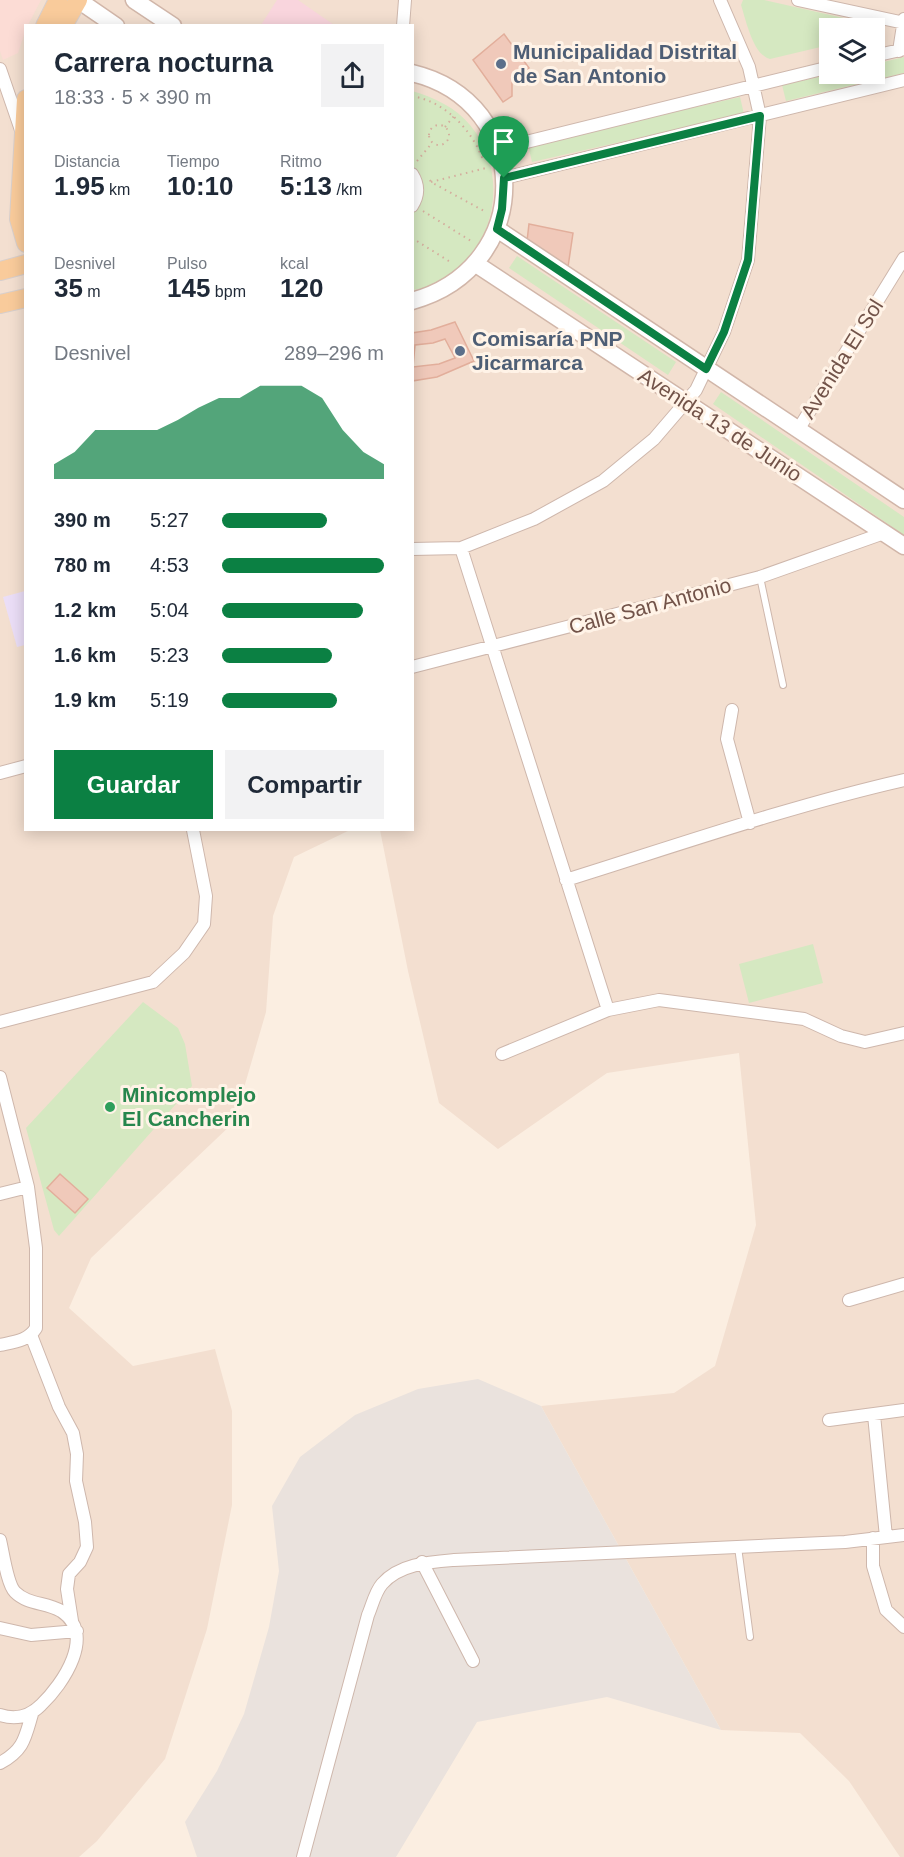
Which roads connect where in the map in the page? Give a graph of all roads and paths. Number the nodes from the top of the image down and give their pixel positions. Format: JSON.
{"nodes":[{"id":1,"x":58,"y":0,"type":"edge"},
{"id":2,"x":78,"y":0,"type":"edge"},
{"id":3,"x":134,"y":0,"type":"edge"},
{"id":4,"x":405,"y":0,"type":"edge"},
{"id":5,"x":720,"y":0,"type":"edge"},
{"id":6,"x":798,"y":0,"type":"edge"},
{"id":7,"x":904,"y":22,"type":"edge"},
{"id":8,"x":46,"y":24,"type":"edge"},
{"id":9,"x":64,"y":24,"type":"edge"},
{"id":10,"x":114,"y":24,"type":"edge"},
{"id":11,"x":170,"y":24,"type":"edge"},
{"id":12,"x":403,"y":24,"type":"edge"},
{"id":13,"x":902,"y":50,"type":"edge"},
{"id":14,"x":885,"y":54,"type":"edge"},
{"id":15,"x":0,"y":69,"type":"edge"},
{"id":16,"x":819,"y":70,"type":"edge"},
{"id":17,"x":414,"y":73,"type":"edge"},
{"id":18,"x":904,"y":80,"type":"edge"},
{"id":19,"x":753,"y":85,"type":"junction"},
{"id":20,"x":414,"y":97,"type":"edge"},
{"id":21,"x":454,"y":116,"type":"junction"},
{"id":22,"x":760,"y":116,"type":"junction"},
{"id":23,"x":24,"y":117,"type":"edge"},
{"id":24,"x":445,"y":127,"type":"junction"},
{"id":25,"x":22,"y":135,"type":"junction"},
{"id":26,"x":432,"y":143,"type":"junction"},
{"id":27,"x":498,"y":149,"type":"junction"},
{"id":28,"x":414,"y":159,"type":"edge"},
{"id":29,"x":417,"y":161,"type":"junction"},
{"id":30,"x":418,"y":170,"type":"edge"},
{"id":31,"x":428,"y":174,"type":"dead end"},
{"id":32,"x":504,"y":178,"type":"junction"},
{"id":33,"x":431,"y":182,"type":"junction"},
{"id":34,"x":414,"y":202,"type":"edge"},
{"id":35,"x":414,"y":206,"type":"edge"},
{"id":36,"x":486,"y":213,"type":"dead end"},
{"id":37,"x":497,"y":229,"type":"junction"},
{"id":38,"x":24,"y":236,"type":"edge"},
{"id":39,"x":414,"y":239,"type":"edge"},
{"id":40,"x":469,"y":249,"type":"dead end"},
{"id":41,"x":904,"y":258,"type":"edge"},
{"id":42,"x":476,"y":264,"type":"junction"},
{"id":43,"x":24,"y":265,"type":"edge"},
{"id":44,"x":454,"y":265,"type":"dead end"},
{"id":45,"x":0,"y":271,"type":"edge"},
{"id":46,"x":24,"y":298,"type":"edge"},
{"id":47,"x":414,"y":300,"type":"edge"},
{"id":48,"x":0,"y":304,"type":"edge"},
{"id":49,"x":706,"y":369,"type":"junction"},
{"id":50,"x":686,"y":402,"type":"junction"},
{"id":51,"x":798,"y":430,"type":"junction"},
{"id":52,"x":904,"y":500,"type":"edge"},
{"id":53,"x":884,"y":533,"type":"junction"},
{"id":54,"x":904,"y":546,"type":"edge"},
{"id":55,"x":461,"y":548,"type":"junction"},
{"id":56,"x":414,"y":549,"type":"edge"},
{"id":57,"x":760,"y":577,"type":"junction"},
{"id":58,"x":493,"y":647,"type":"junction"},
{"id":59,"x":414,"y":667,"type":"edge"},
{"id":60,"x":783,"y":685,"type":"dead end"},
{"id":61,"x":732,"y":710,"type":"dead end"},
{"id":62,"x":24,"y":767,"type":"edge"},
{"id":63,"x":0,"y":773,"type":"edge"},
{"id":64,"x":904,"y":780,"type":"edge"},
{"id":65,"x":750,"y":823,"type":"junction"},
{"id":66,"x":193,"y":831,"type":"edge"},
{"id":67,"x":566,"y":880,"type":"junction"},
{"id":68,"x":608,"y":1010,"type":"junction"},
{"id":69,"x":0,"y":1022,"type":"edge"},
{"id":70,"x":904,"y":1033,"type":"edge"},
{"id":71,"x":502,"y":1054,"type":"dead end"},
{"id":72,"x":0,"y":1077,"type":"edge"},
{"id":73,"x":28,"y":1187,"type":"junction"},
{"id":74,"x":0,"y":1194,"type":"edge"},
{"id":75,"x":904,"y":1284,"type":"edge"},
{"id":76,"x":849,"y":1300,"type":"dead end"},
{"id":77,"x":33,"y":1331,"type":"junction"},
{"id":78,"x":0,"y":1345,"type":"edge"},
{"id":79,"x":904,"y":1410,"type":"edge"},
{"id":80,"x":874,"y":1415,"type":"junction"},
{"id":81,"x":830,"y":1420,"type":"dead end"},
{"id":82,"x":904,"y":1535,"type":"edge"},
{"id":83,"x":880,"y":1538,"type":"junction"},
{"id":84,"x":0,"y":1540,"type":"edge"},
{"id":85,"x":738,"y":1546,"type":"junction"},
{"id":86,"x":422,"y":1562,"type":"junction"},
{"id":87,"x":75,"y":1626,"type":"junction"},
{"id":88,"x":904,"y":1627,"type":"edge"},
{"id":89,"x":0,"y":1628,"type":"edge"},
{"id":90,"x":750,"y":1637,"type":"dead end"},
{"id":91,"x":473,"y":1661,"type":"dead end"},
{"id":92,"x":0,"y":1714,"type":"edge"},
{"id":93,"x":32,"y":1714,"type":"junction"},
{"id":94,"x":0,"y":1763,"type":"edge"},
{"id":95,"x":303,"y":1857,"type":"edge"}],
"edges":[{"from":1,"to":8,"type":"main road"},
{"from":2,"to":9,"type":"main road"},
{"from":2,"to":10,"type":"street"},
{"from":3,"to":11,"type":"street"},
{"from":4,"to":12,"type":"street"},
{"from":5,"to":19,"type":"street"},
{"from":6,"to":7,"type":"street"},
{"from":7,"to":13,"type":"street"},
{"from":13,"to":14,"type":"street"},
{"from":15,"to":25,"type":"street"},
{"from":16,"to":19,"type":"street"},
{"from":17,"to":27,"type":"street"},
{"from":18,"to":22,"type":"street"},
{"from":19,"to":22,"type":"street"},
{"from":19,"to":27,"type":"street"},
{"from":20,"to":21,"type":"path"},
{"from":21,"to":24,"type":"path"},
{"from":21,"to":33,"type":"path"},
{"from":22,"to":32,"type":"street"},
{"from":22,"to":49,"type":"street"},
{"from":23,"to":25,"type":"main road"},
{"from":24,"to":26,"type":"path"},
{"from":24,"to":26,"type":"path"},
{"from":25,"to":38,"type":"main road"},
{"from":26,"to":29,"type":"path"},
{"from":27,"to":32,"type":"street"},
{"from":28,"to":29,"type":"path"},
{"from":29,"to":30,"type":"path"},
{"from":30,"to":34,"type":"street"},
{"from":31,"to":33,"type":"path"},
{"from":32,"to":37,"type":"street"},
{"from":33,"to":36,"type":"path"},
{"from":35,"to":40,"type":"path"},
{"from":37,"to":42,"type":"street"},
{"from":37,"to":49,"type":"street","name":"Avenida 13 de Junio"},
{"from":39,"to":44,"type":"path"},
{"from":41,"to":51,"type":"street","name":"Avenida El Sol"},
{"from":42,"to":47,"type":"street"},
{"from":42,"to":50,"type":"street","name":"Avenida 13 de Junio"},
{"from":43,"to":45,"type":"main road"},
{"from":46,"to":48,"type":"main road"},
{"from":49,"to":50,"type":"street"},
{"from":49,"to":51,"type":"street","name":"Avenida 13 de Junio"},
{"from":50,"to":53,"type":"street","name":"Avenida 13 de Junio"},
{"from":50,"to":55,"type":"street"},
{"from":51,"to":52,"type":"street","name":"Avenida 13 de Junio"},
{"from":53,"to":54,"type":"street","name":"Avenida 13 de Junio"},
{"from":53,"to":57,"type":"street","name":"Calle San Antonio"},
{"from":55,"to":56,"type":"street"},
{"from":55,"to":58,"type":"street"},
{"from":57,"to":58,"type":"street","name":"Calle San Antonio"},
{"from":57,"to":60,"type":"lane"},
{"from":58,"to":59,"type":"street","name":"Calle San Antonio"},
{"from":58,"to":67,"type":"street"},
{"from":61,"to":65,"type":"street"},
{"from":62,"to":63,"type":"street"},
{"from":64,"to":65,"type":"street"},
{"from":65,"to":67,"type":"street"},
{"from":66,"to":69,"type":"street"},
{"from":67,"to":68,"type":"street"},
{"from":68,"to":70,"type":"street"},
{"from":68,"to":71,"type":"street"},
{"from":72,"to":73,"type":"street"},
{"from":73,"to":74,"type":"street"},
{"from":73,"to":77,"type":"street"},
{"from":75,"to":76,"type":"street"},
{"from":77,"to":78,"type":"street"},
{"from":77,"to":87,"type":"street"},
{"from":79,"to":80,"type":"street"},
{"from":80,"to":81,"type":"street"},
{"from":80,"to":83,"type":"street"},
{"from":82,"to":83,"type":"street"},
{"from":83,"to":85,"type":"street"},
{"from":83,"to":88,"type":"street"},
{"from":84,"to":87,"type":"street"},
{"from":85,"to":86,"type":"street"},
{"from":85,"to":90,"type":"lane"},
{"from":86,"to":91,"type":"street"},
{"from":86,"to":95,"type":"street"},
{"from":87,"to":89,"type":"street"},
{"from":87,"to":93,"type":"street"},
{"from":92,"to":93,"type":"street"},
{"from":93,"to":94,"type":"street"}]}
